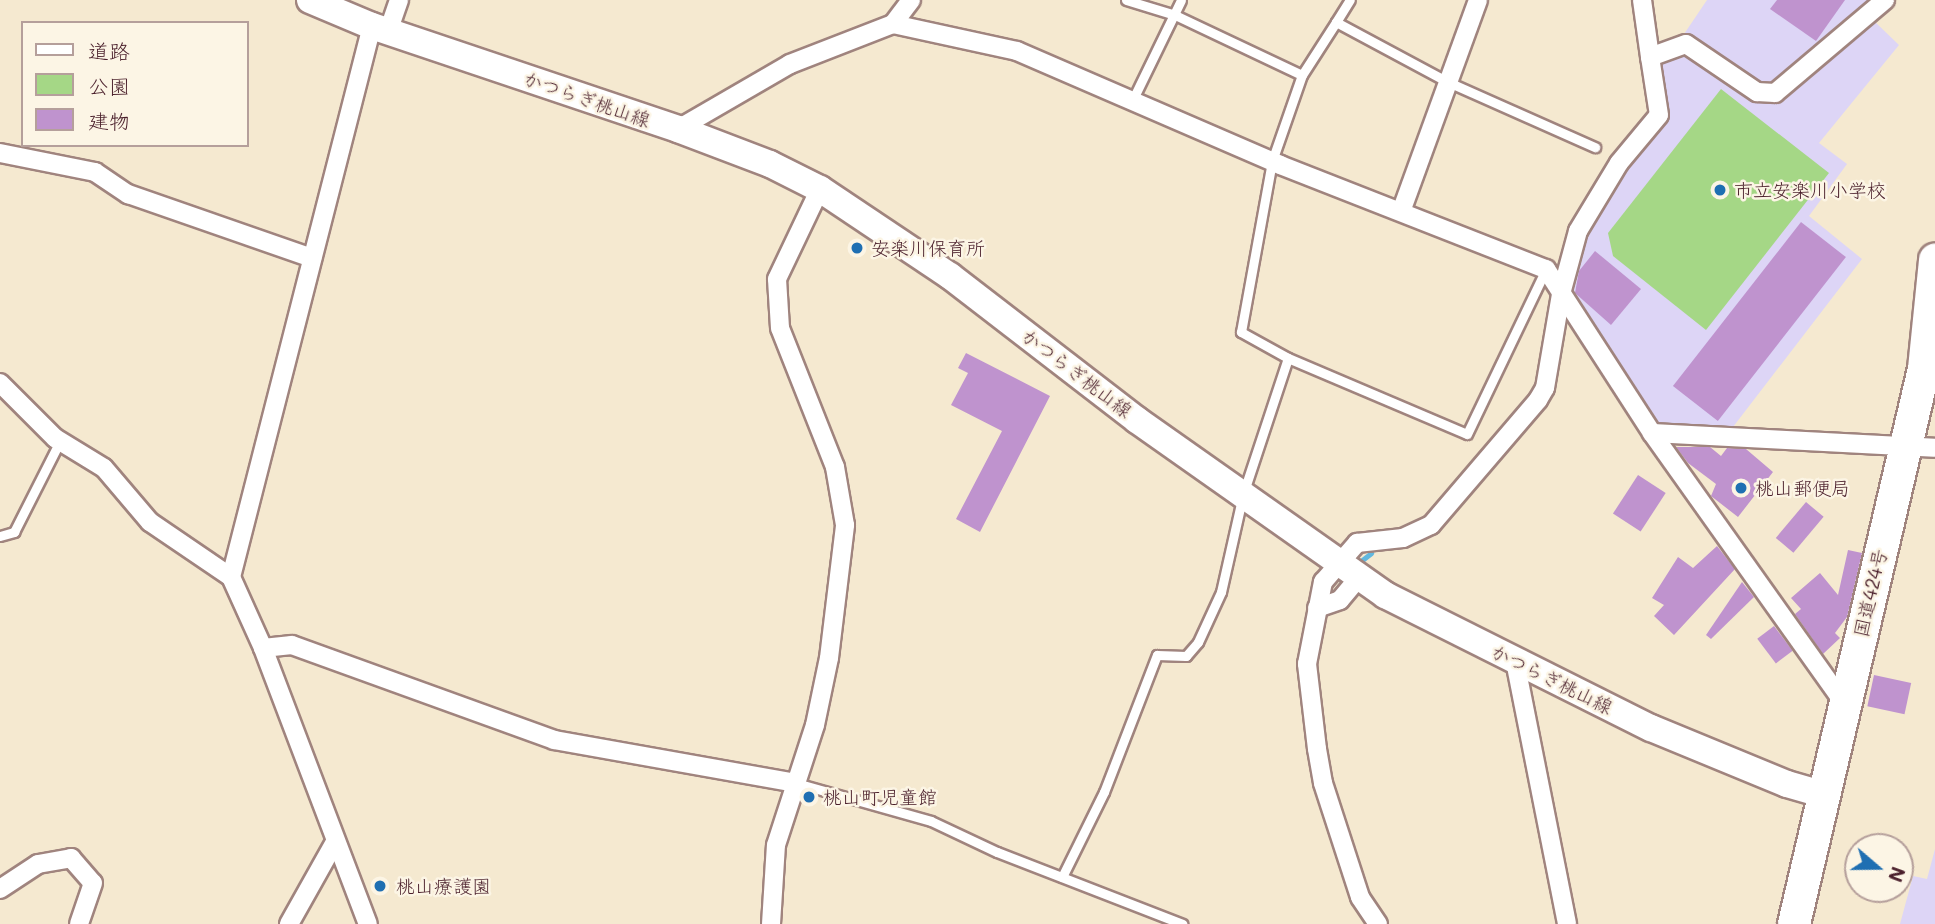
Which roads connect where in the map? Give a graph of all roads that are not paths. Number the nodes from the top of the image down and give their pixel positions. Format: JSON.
{"nodes":[{"id":1,"x":310,"y":0,"type":"edge"},
{"id":2,"x":399,"y":0,"type":"edge"},
{"id":3,"x":911,"y":0,"type":"edge"},
{"id":4,"x":1126,"y":0,"type":"edge"},
{"id":5,"x":1181,"y":0,"type":"edge"},
{"id":6,"x":1350,"y":0,"type":"edge"},
{"id":7,"x":1479,"y":0,"type":"edge"},
{"id":8,"x":1642,"y":0,"type":"edge"},
{"id":9,"x":1885,"y":0,"type":"edge"},
{"id":10,"x":1175,"y":15,"type":"junction"},
{"id":11,"x":1336,"y":22,"type":"junction"},
{"id":12,"x":893,"y":24,"type":"junction"},
{"id":13,"x":380,"y":29,"type":"junction"},
{"id":14,"x":1650,"y":57,"type":"junction"},
{"id":15,"x":1302,"y":75,"type":"junction"},
{"id":16,"x":1448,"y":82,"type":"junction"},
{"id":17,"x":1132,"y":100,"type":"junction"},
{"id":18,"x":678,"y":130,"type":"junction"},
{"id":19,"x":1595,"y":147,"type":"dead end"},
{"id":20,"x":0,"y":153,"type":"edge"},
{"id":21,"x":1272,"y":161,"type":"junction"},
{"id":22,"x":820,"y":189,"type":"junction"},
{"id":23,"x":1402,"y":209,"type":"junction"},
{"id":24,"x":312,"y":258,"type":"junction"},
{"id":25,"x":1935,"y":260,"type":"edge"},
{"id":26,"x":1546,"y":269,"type":"junction"},
{"id":27,"x":1561,"y":295,"type":"junction"},
{"id":28,"x":1288,"y":358,"type":"junction"},
{"id":29,"x":0,"y":383,"type":"edge"},
{"id":30,"x":1652,"y":433,"type":"junction"},
{"id":31,"x":60,"y":441,"type":"junction"},
{"id":32,"x":1904,"y":445,"type":"junction"},
{"id":33,"x":1935,"y":448,"type":"edge"},
{"id":34,"x":1243,"y":494,"type":"junction"},
{"id":35,"x":0,"y":536,"type":"edge"},
{"id":36,"x":1348,"y":569,"type":"junction"},
{"id":37,"x":231,"y":577,"type":"junction"},
{"id":38,"x":1317,"y":608,"type":"junction"},
{"id":39,"x":263,"y":648,"type":"junction"},
{"id":40,"x":1515,"y":661,"type":"junction"},
{"id":41,"x":1844,"y":704,"type":"junction"},
{"id":42,"x":796,"y":783,"type":"junction"},
{"id":43,"x":1822,"y":794,"type":"junction"},
{"id":44,"x":335,"y":842,"type":"junction"},
{"id":45,"x":1062,"y":877,"type":"junction"},
{"id":46,"x":0,"y":890,"type":"edge"},
{"id":47,"x":79,"y":924,"type":"edge"},
{"id":48,"x":289,"y":924,"type":"edge"},
{"id":49,"x":368,"y":924,"type":"edge"},
{"id":50,"x":771,"y":924,"type":"edge"},
{"id":51,"x":1183,"y":924,"type":"edge"},
{"id":52,"x":1378,"y":924,"type":"edge"},
{"id":53,"x":1567,"y":924,"type":"edge"},
{"id":54,"x":1794,"y":924,"type":"edge"}],
"edges":[{"from":1,"to":13,"type":"main road","name":"かつらぎ桃山線"},
{"from":2,"to":13,"type":"street"},
{"from":3,"to":12,"type":"street"},
{"from":4,"to":10,"type":"lane"},
{"from":5,"to":10,"type":"lane"},
{"from":6,"to":11,"type":"lane"},
{"from":7,"to":16,"type":"street"},
{"from":8,"to":14,"type":"street"},
{"from":9,"to":14,"type":"street"},
{"from":10,"to":15,"type":"lane"},
{"from":10,"to":17,"type":"lane"},
{"from":11,"to":15,"type":"lane"},
{"from":11,"to":16,"type":"lane"},
{"from":12,"to":17,"type":"street"},
{"from":12,"to":18,"type":"street"},
{"from":13,"to":18,"type":"main road","name":"かつらぎ桃山線"},
{"from":13,"to":24,"type":"street"},
{"from":14,"to":27,"type":"street"},
{"from":15,"to":21,"type":"lane"},
{"from":16,"to":19,"type":"lane"},
{"from":16,"to":23,"type":"street"},
{"from":17,"to":21,"type":"street"},
{"from":18,"to":22,"type":"main road","name":"かつらぎ桃山線"},
{"from":20,"to":24,"type":"street"},
{"from":21,"to":23,"type":"street"},
{"from":21,"to":28,"type":"lane"},
{"from":22,"to":34,"type":"main road","name":"かつらぎ桃山線"},
{"from":22,"to":42,"type":"street"},
{"from":23,"to":26,"type":"street"},
{"from":24,"to":37,"type":"street"},
{"from":25,"to":32,"type":"highway","name":"国道424号"},
{"from":26,"to":27,"type":"street"},
{"from":26,"to":28,"type":"lane"},
{"from":27,"to":30,"type":"street"},
{"from":27,"to":36,"type":"street"},
{"from":28,"to":34,"type":"lane"},
{"from":29,"to":31,"type":"street"},
{"from":30,"to":32,"type":"street"},
{"from":30,"to":41,"type":"street"},
{"from":31,"to":35,"type":"lane"},
{"from":31,"to":37,"type":"street"},
{"from":32,"to":33,"type":"street"},
{"from":32,"to":41,"type":"highway","name":"国道424号"},
{"from":34,"to":36,"type":"main road","name":"かつらぎ桃山線"},
{"from":34,"to":45,"type":"lane"},
{"from":36,"to":38,"type":"street"},
{"from":36,"to":38,"type":"street"},
{"from":36,"to":40,"type":"main road","name":"かつらぎ桃山線"},
{"from":37,"to":39,"type":"street"},
{"from":38,"to":52,"type":"street"},
{"from":39,"to":42,"type":"street"},
{"from":39,"to":44,"type":"street"},
{"from":40,"to":43,"type":"main road","name":"かつらぎ桃山線"},
{"from":40,"to":53,"type":"street"},
{"from":41,"to":43,"type":"highway","name":"国道424号"},
{"from":42,"to":45,"type":"lane"},
{"from":42,"to":50,"type":"street"},
{"from":43,"to":54,"type":"highway","name":"国道424号"},
{"from":44,"to":48,"type":"street"},
{"from":44,"to":49,"type":"street"},
{"from":45,"to":51,"type":"lane"},
{"from":46,"to":47,"type":"street"}]}
